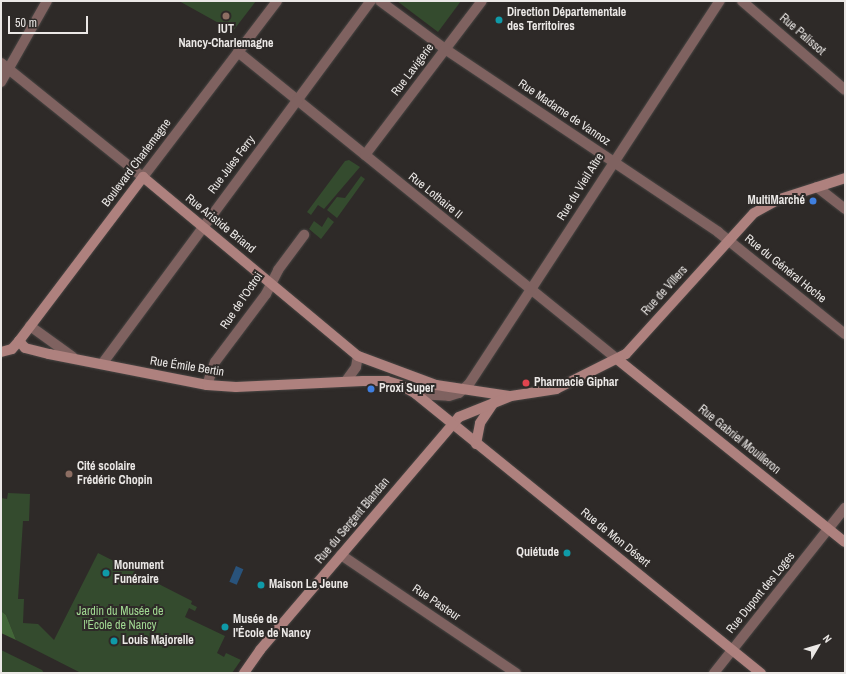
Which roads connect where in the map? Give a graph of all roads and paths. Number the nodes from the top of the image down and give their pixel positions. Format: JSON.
{"nodes":[{"id":1,"x":47,"y":1,"type":"edge"},
{"id":2,"x":276,"y":1,"type":"edge"},
{"id":3,"x":371,"y":1,"type":"edge"},
{"id":4,"x":380,"y":1,"type":"edge"},
{"id":5,"x":482,"y":1,"type":"edge"},
{"id":6,"x":720,"y":1,"type":"edge"},
{"id":7,"x":742,"y":1,"type":"edge"},
{"id":8,"x":444,"y":49,"type":"junction"},
{"id":9,"x":238,"y":52,"type":"junction"},
{"id":10,"x":5,"y":66,"type":"edge"},
{"id":11,"x":1,"y":82,"type":"edge"},
{"id":12,"x":845,"y":90,"type":"edge"},
{"id":13,"x":297,"y":100,"type":"junction"},
{"id":14,"x":365,"y":155,"type":"junction"},
{"id":15,"x":613,"y":162,"type":"junction"},
{"id":16,"x":142,"y":177,"type":"junction"},
{"id":17,"x":845,"y":178,"type":"edge"},
{"id":18,"x":817,"y":187,"type":"junction"},
{"id":19,"x":845,"y":209,"type":"edge"},
{"id":20,"x":202,"y":227,"type":"junction"},
{"id":21,"x":304,"y":235,"type":"dead end"},
{"id":22,"x":728,"y":240,"type":"junction"},
{"id":23,"x":271,"y":283,"type":"junction"},
{"id":24,"x":531,"y":290,"type":"junction"},
{"id":25,"x":30,"y":326,"type":"junction"},
{"id":26,"x":845,"y":334,"type":"edge"},
{"id":27,"x":19,"y":341,"type":"junction"},
{"id":28,"x":1,"y":352,"type":"edge"},
{"id":29,"x":358,"y":356,"type":"junction"},
{"id":30,"x":73,"y":357,"type":"junction"},
{"id":31,"x":617,"y":359,"type":"junction"},
{"id":32,"x":102,"y":364,"type":"junction"},
{"id":33,"x":346,"y":381,"type":"junction"},
{"id":34,"x":387,"y":381,"type":"joint"},
{"id":35,"x":207,"y":385,"type":"junction"},
{"id":36,"x":465,"y":388,"type":"junction"},
{"id":37,"x":416,"y":394,"type":"junction"},
{"id":38,"x":511,"y":396,"type":"junction"},
{"id":39,"x":494,"y":402,"type":"junction"},
{"id":40,"x":453,"y":424,"type":"junction"},
{"id":41,"x":476,"y":444,"type":"junction"},
{"id":42,"x":845,"y":508,"type":"edge"},
{"id":43,"x":829,"y":530,"type":"junction"},
{"id":44,"x":845,"y":542,"type":"edge"},
{"id":45,"x":341,"y":555,"type":"junction"},
{"id":46,"x":732,"y":650,"type":"junction"},
{"id":47,"x":244,"y":673,"type":"edge"},
{"id":48,"x":516,"y":673,"type":"edge"},
{"id":49,"x":714,"y":673,"type":"edge"},
{"id":50,"x":761,"y":673,"type":"edge"}],
"edges":[{"from":1,"to":10,"type":"street"},
{"from":2,"to":9,"type":"street","name":"Boulevard Charlemagne"},
{"from":3,"to":13,"type":"street","name":"Rue Jules Ferry"},
{"from":4,"to":8,"type":"street","name":"Rue Madame de Vannoz"},
{"from":5,"to":8,"type":"street","name":"Rue Lavigerie"},
{"from":6,"to":15,"type":"street","name":"Rue du Vieil Aître"},
{"from":7,"to":12,"type":"street","name":"Rue Palissot"},
{"from":8,"to":14,"type":"street","name":"Rue Lavigerie"},
{"from":8,"to":15,"type":"street","name":"Rue Madame de Vannoz"},
{"from":9,"to":13,"type":"street","name":"Rue Lothaire II"},
{"from":9,"to":16,"type":"street","name":"Boulevard Charlemagne"},
{"from":10,"to":11,"type":"street"},
{"from":10,"to":16,"type":"street","name":"Rue Aristide Briand"},
{"from":13,"to":14,"type":"street","name":"Rue Lothaire II"},
{"from":13,"to":20,"type":"street","name":"Rue Jules Ferry"},
{"from":14,"to":24,"type":"street","name":"Rue Lothaire II"},
{"from":15,"to":22,"type":"street","name":"Rue Madame de Vannoz"},
{"from":15,"to":24,"type":"street","name":"Rue du Vieil Aître"},
{"from":16,"to":20,"type":"main road","name":"Rue Aristide Briand"},
{"from":16,"to":25,"type":"main road","name":"Boulevard Charlemagne"},
{"from":17,"to":18,"type":"main road","name":"Rue de Villers"},
{"from":18,"to":19,"type":"street"},
{"from":18,"to":22,"type":"main road","name":"Rue de Villers"},
{"from":20,"to":23,"type":"main road","name":"Rue Aristide Briand"},
{"from":20,"to":32,"type":"street","name":"Rue Jules Ferry"},
{"from":21,"to":23,"type":"street","name":"Rue de l'Octroi"},
{"from":22,"to":26,"type":"street","name":"Rue du Général Hoche"},
{"from":22,"to":31,"type":"main road","name":"Rue de Villers"},
{"from":23,"to":29,"type":"main road","name":"Rue Aristide Briand"},
{"from":23,"to":35,"type":"street","name":"Rue de l'Octroi"},
{"from":24,"to":31,"type":"street","name":"Rue Lothaire II"},
{"from":24,"to":36,"type":"street","name":"Rue du Vieil Aître"},
{"from":25,"to":27,"type":"main road","name":"Boulevard Charlemagne"},
{"from":25,"to":30,"type":"street","name":"Rue Émile Bertin"},
{"from":27,"to":28,"type":"main road"},
{"from":27,"to":30,"type":"main road","name":"Rue Émile Bertin"},
{"from":29,"to":33,"type":"street"},
{"from":29,"to":36,"type":"main road","name":"Rue Aristide Briand"},
{"from":30,"to":32,"type":"main road","name":"Rue Émile Bertin"},
{"from":31,"to":38,"type":"main road","name":"Rue de Villers"},
{"from":31,"to":43,"type":"main road","name":"Rue Gabriel Mouilleron"},
{"from":32,"to":35,"type":"main road","name":"Rue Émile Bertin"},
{"from":33,"to":34,"type":"main road","name":"Rue Émile Bertin"},
{"from":33,"to":35,"type":"main road","name":"Rue Émile Bertin"},
{"from":34,"to":37,"type":"main road","name":"Rue de Mon Désert"},
{"from":36,"to":37,"type":"street"},
{"from":36,"to":38,"type":"main road","name":"Rue Aristide Briand"},
{"from":37,"to":40,"type":"main road","name":"Rue de Mon Désert"},
{"from":38,"to":39,"type":"main road","name":"Rue de Villers"},
{"from":39,"to":40,"type":"main road","name":"Rue de Villers"},
{"from":39,"to":41,"type":"main road"},
{"from":40,"to":41,"type":"main road","name":"Rue de Mon Désert"},
{"from":40,"to":45,"type":"main road","name":"Rue du Sergent Blandan"},
{"from":41,"to":46,"type":"main road","name":"Rue de Mon Désert"},
{"from":42,"to":43,"type":"street","name":"Rue Dupont des Loges"},
{"from":43,"to":44,"type":"main road","name":"Rue Gabriel Mouilleron"},
{"from":43,"to":46,"type":"street","name":"Rue Dupont des Loges"},
{"from":45,"to":47,"type":"main road","name":"Rue du Sergent Blandan"},
{"from":45,"to":48,"type":"street","name":"Rue Pasteur"},
{"from":46,"to":49,"type":"street","name":"Rue Dupont des Loges"},
{"from":46,"to":50,"type":"main road","name":"Rue de Mon Désert"}]}
